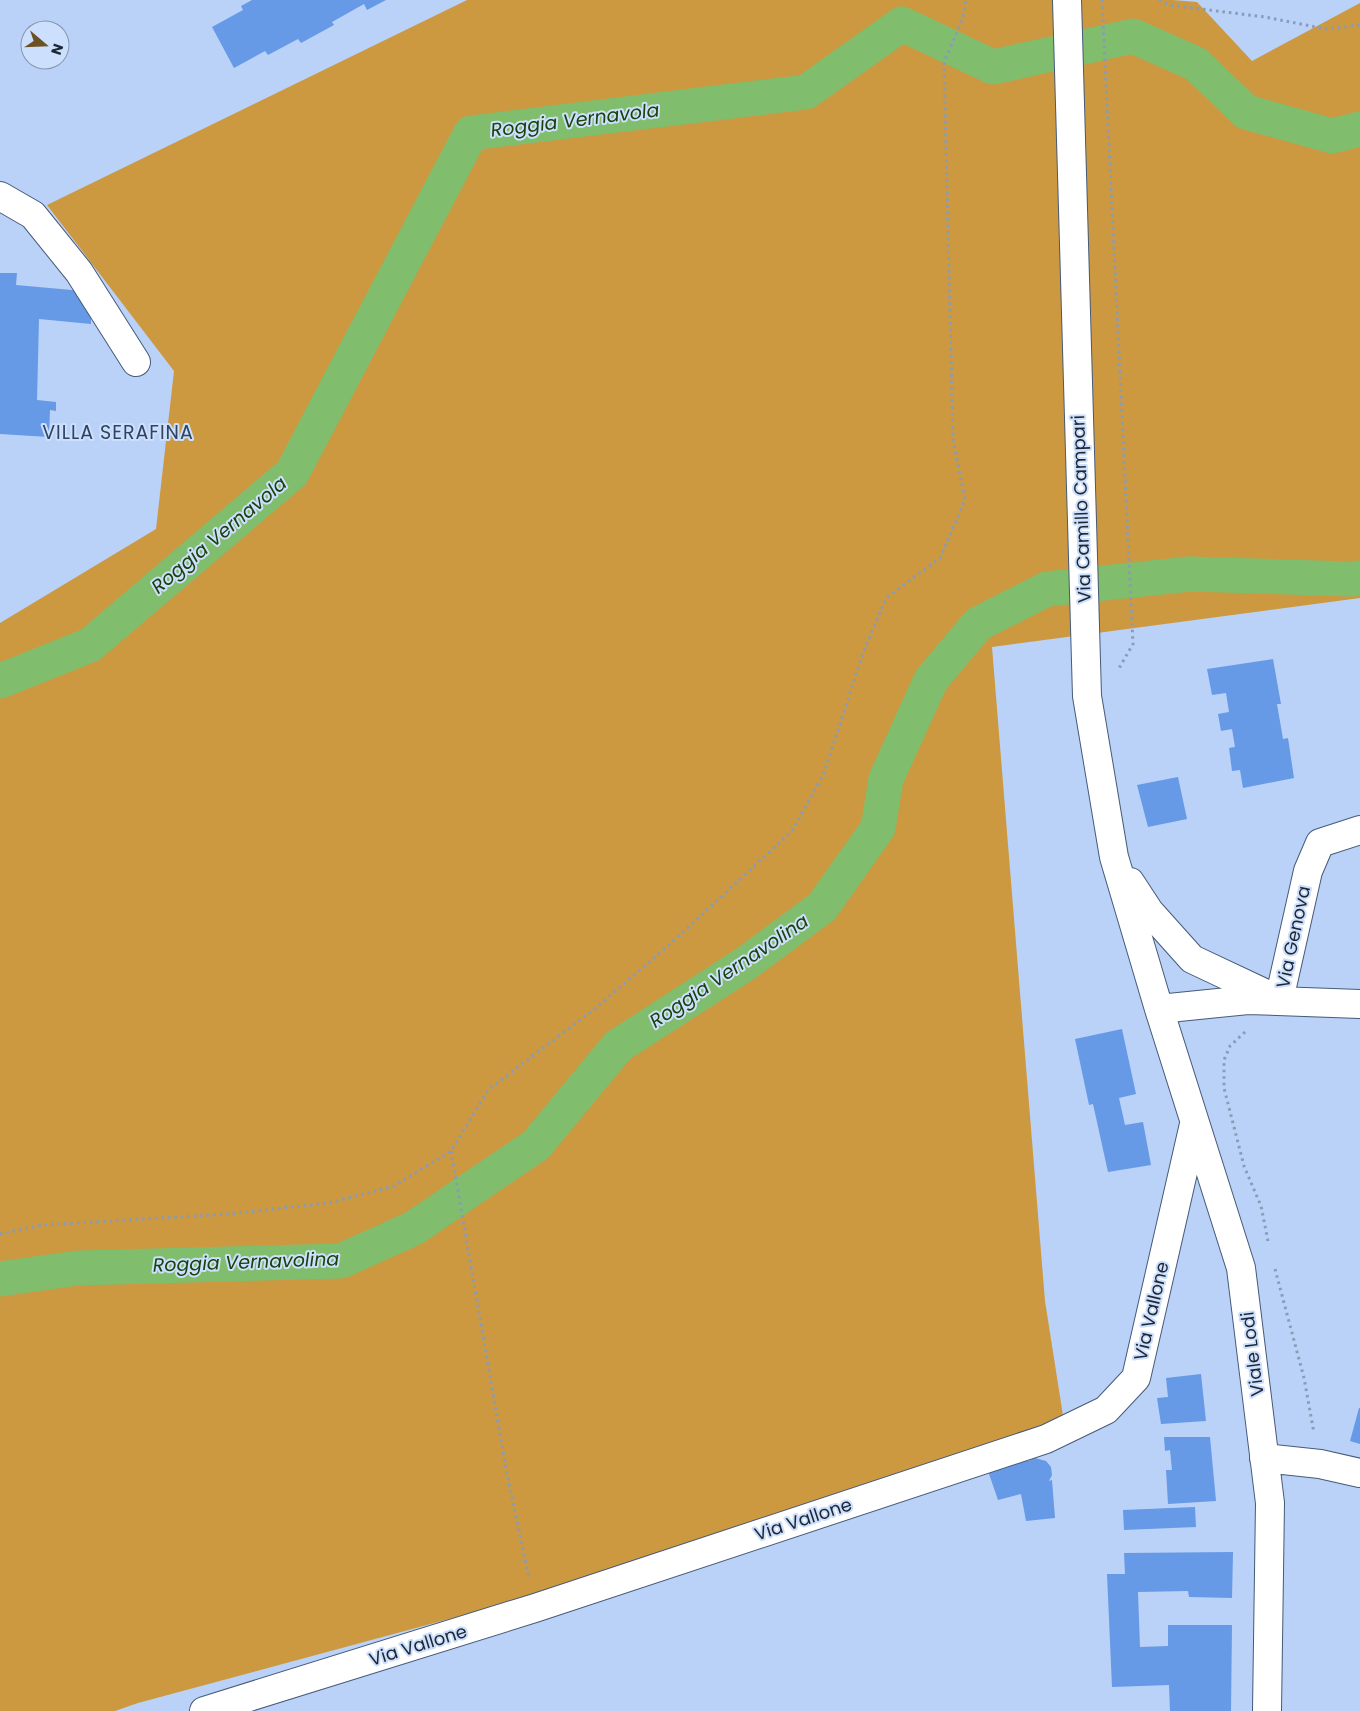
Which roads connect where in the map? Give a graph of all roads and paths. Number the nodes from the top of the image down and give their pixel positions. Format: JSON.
{"nodes":[{"id":1,"x":966,"y":0,"type":"edge"},
{"id":2,"x":1067,"y":0,"type":"edge"},
{"id":3,"x":1102,"y":0,"type":"edge"},
{"id":4,"x":1159,"y":0,"type":"edge"},
{"id":5,"x":1360,"y":25,"type":"edge"},
{"id":6,"x":0,"y":196,"type":"edge"},
{"id":7,"x":136,"y":362,"type":"dead end"},
{"id":8,"x":1133,"y":644,"type":"dead end"},
{"id":9,"x":1360,"y":830,"type":"edge"},
{"id":10,"x":1114,"y":857,"type":"junction"},
{"id":11,"x":1279,"y":1000,"type":"junction"},
{"id":12,"x":1360,"y":1004,"type":"edge"},
{"id":13,"x":1159,"y":1009,"type":"junction"},
{"id":14,"x":1195,"y":1122,"type":"junction"},
{"id":15,"x":451,"y":1150,"type":"junction"},
{"id":16,"x":1261,"y":1206,"type":"dead end"},
{"id":17,"x":0,"y":1234,"type":"edge"},
{"id":18,"x":1269,"y":1250,"type":"dead end"},
{"id":19,"x":1274,"y":1268,"type":"dead end"},
{"id":20,"x":1264,"y":1458,"type":"junction"},
{"id":21,"x":1320,"y":1464,"type":"junction"},
{"id":22,"x":1360,"y":1473,"type":"edge"},
{"id":23,"x":535,"y":1608,"type":"junction"},
{"id":24,"x":204,"y":1711,"type":"edge"},
{"id":25,"x":1267,"y":1711,"type":"edge"}],
"edges":[{"from":1,"to":15,"type":"path"},
{"from":2,"to":10,"type":"street","name":"Via Camillo Campari"},
{"from":3,"to":8,"type":"path"},
{"from":4,"to":5,"type":"path"},
{"from":6,"to":7,"type":"street"},
{"from":9,"to":11,"type":"street","name":"Via Genova"},
{"from":10,"to":11,"type":"street","name":"Via Genova"},
{"from":10,"to":13,"type":"street","name":"Via Camillo Campari"},
{"from":11,"to":12,"type":"street"},
{"from":11,"to":13,"type":"street"},
{"from":13,"to":14,"type":"street","name":"Viale Lodi"},
{"from":14,"to":20,"type":"street","name":"Viale Lodi"},
{"from":14,"to":23,"type":"street","name":"Via Vallone"},
{"from":15,"to":17,"type":"path"},
{"from":15,"to":23,"type":"path"},
{"from":16,"to":18,"type":"path"},
{"from":19,"to":21,"type":"path"},
{"from":20,"to":21,"type":"street"},
{"from":20,"to":25,"type":"street","name":"Viale Lodi"},
{"from":21,"to":22,"type":"street"},
{"from":23,"to":24,"type":"street","name":"Via Vallone"}]}
